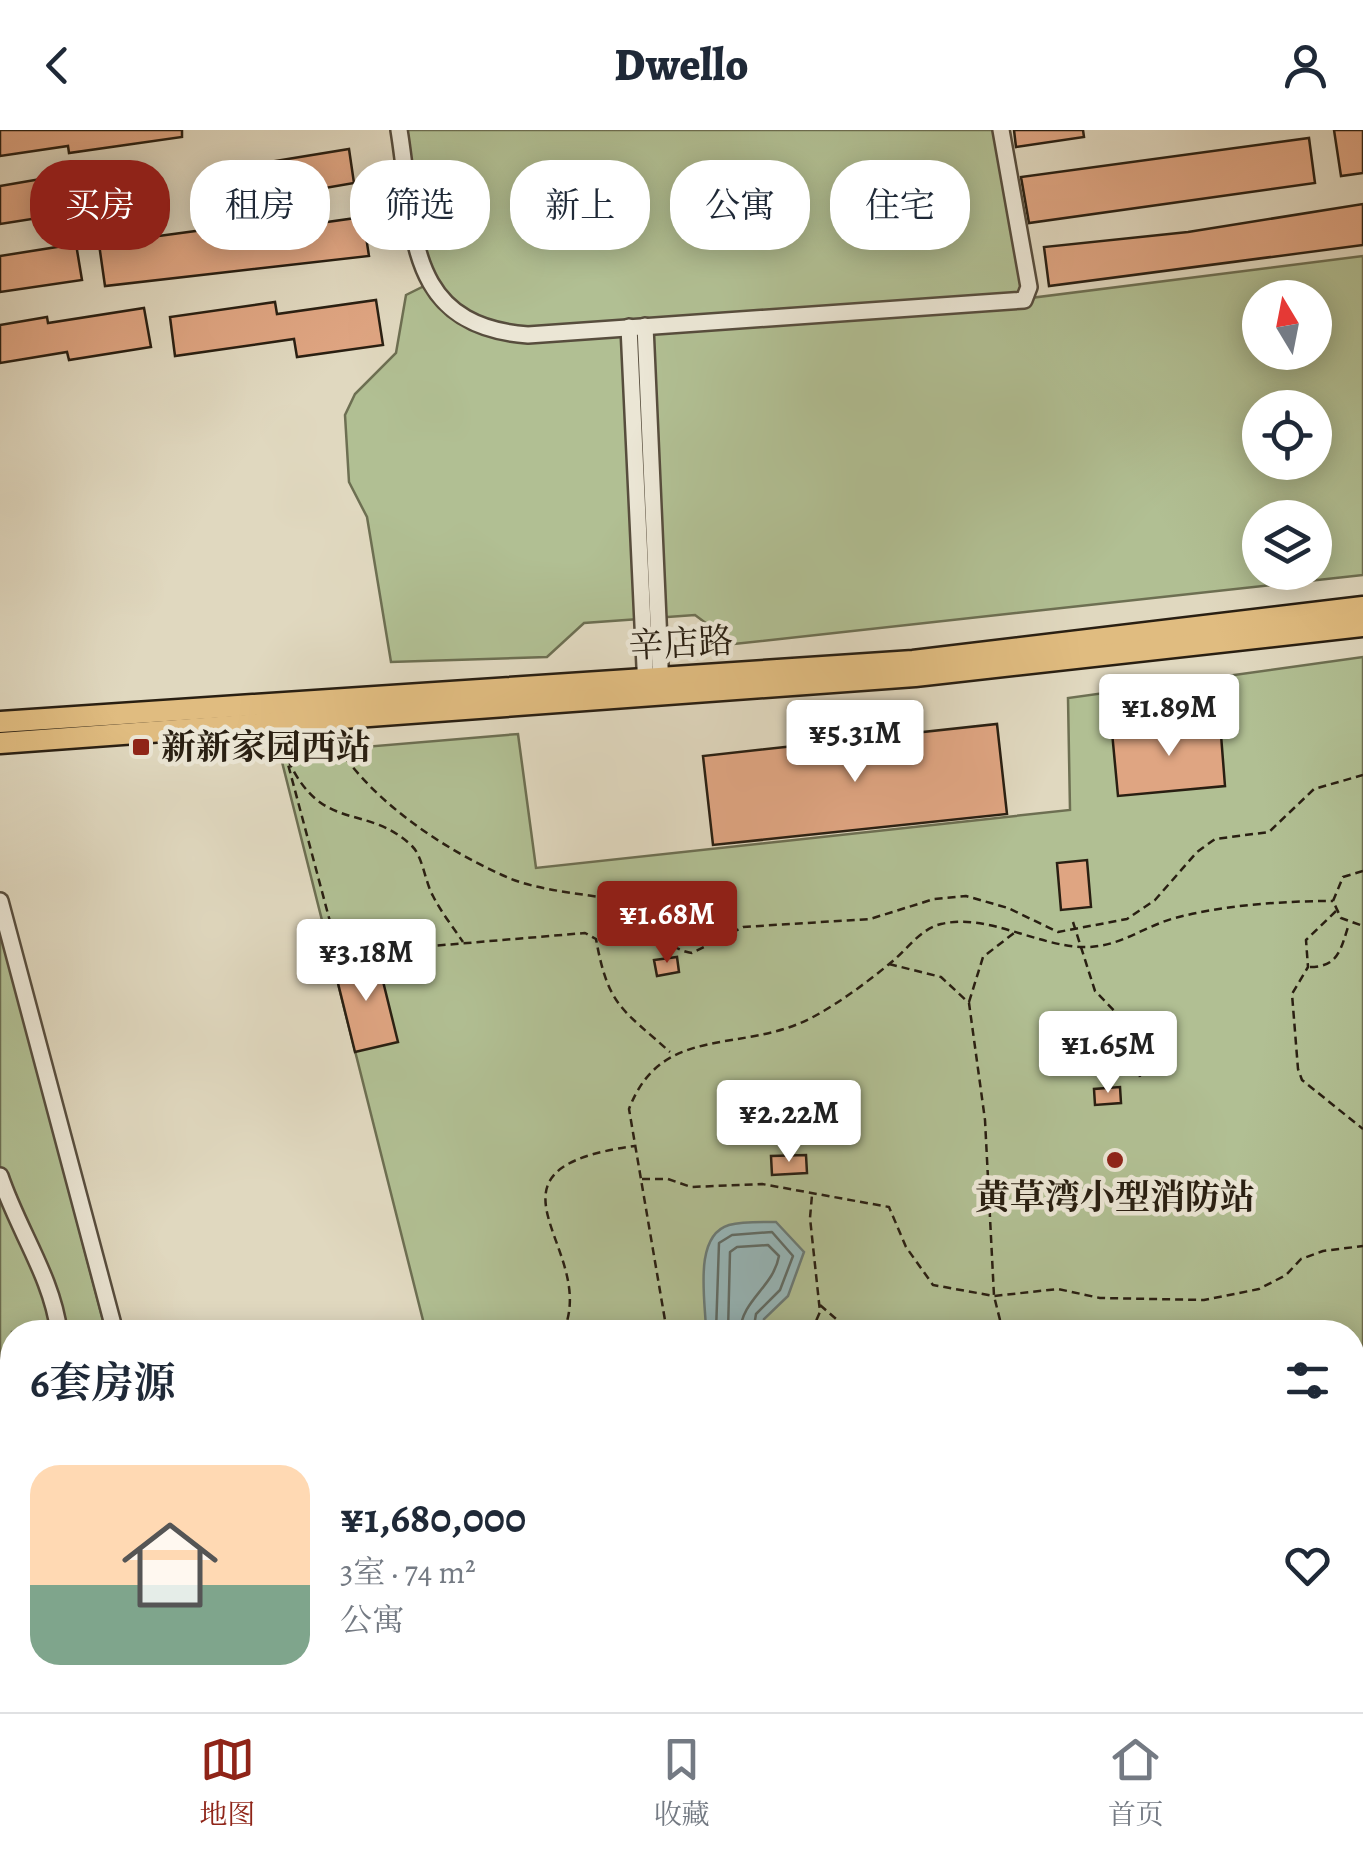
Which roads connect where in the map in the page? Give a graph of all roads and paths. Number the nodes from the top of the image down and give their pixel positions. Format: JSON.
{"nodes":[{"id":1,"x":399,"y":130,"type":"edge"},
{"id":2,"x":1000,"y":130,"type":"edge"},
{"id":3,"x":637,"y":327,"type":"junction"},
{"id":4,"x":1363,"y":606,"type":"edge"},
{"id":5,"x":1363,"y":626,"type":"edge"},
{"id":6,"x":654,"y":684,"type":"junction"},
{"id":7,"x":322,"y":719,"type":"junction"},
{"id":8,"x":0,"y":722,"type":"edge"},
{"id":9,"x":269,"y":724,"type":"junction"},
{"id":10,"x":0,"y":743,"type":"edge"},
{"id":11,"x":285,"y":754,"type":"junction"},
{"id":12,"x":1363,"y":775,"type":"edge"},
{"id":13,"x":1363,"y":870,"type":"edge"},
{"id":14,"x":0,"y":901,"type":"edge"},
{"id":15,"x":1333,"y":902,"type":"junction"},
{"id":16,"x":1336,"y":910,"type":"junction"},
{"id":17,"x":1073,"y":922,"type":"dead end"},
{"id":18,"x":1349,"y":924,"type":"junction"},
{"id":19,"x":1363,"y":926,"type":"edge"},
{"id":20,"x":1075,"y":930,"type":"junction"},
{"id":21,"x":1014,"y":933,"type":"junction"},
{"id":22,"x":463,"y":942,"type":"junction"},
{"id":23,"x":1080,"y":947,"type":"junction"},
{"id":24,"x":888,"y":964,"type":"junction"},
{"id":25,"x":1308,"y":967,"type":"junction"},
{"id":26,"x":969,"y":1003,"type":"junction"},
{"id":27,"x":671,"y":1053,"type":"junction"},
{"id":28,"x":1140,"y":1077,"type":"dead end"},
{"id":29,"x":1363,"y":1128,"type":"edge"},
{"id":30,"x":636,"y":1146,"type":"junction"},
{"id":31,"x":0,"y":1176,"type":"edge"},
{"id":32,"x":641,"y":1179,"type":"junction"},
{"id":33,"x":812,"y":1193,"type":"junction"},
{"id":34,"x":1363,"y":1246,"type":"edge"},
{"id":35,"x":994,"y":1296,"type":"junction"},
{"id":36,"x":818,"y":1304,"type":"junction"},
{"id":37,"x":58,"y":1320,"type":"edge"},
{"id":38,"x":112,"y":1320,"type":"edge"},
{"id":39,"x":566,"y":1320,"type":"edge"},
{"id":40,"x":665,"y":1320,"type":"edge"},
{"id":41,"x":814,"y":1320,"type":"edge"},
{"id":42,"x":837,"y":1320,"type":"edge"},
{"id":43,"x":1000,"y":1320,"type":"edge"}],
"edges":[{"from":1,"to":3,"type":"street"},
{"from":2,"to":3,"type":"street"},
{"from":3,"to":6,"type":"street"},
{"from":4,"to":6,"type":"main road","name":"辛店路"},
{"from":5,"to":6,"type":"main road","name":"辛店路"},
{"from":6,"to":7,"type":"main road","name":"辛店路"},
{"from":6,"to":8,"type":"main road","name":"辛店路"},
{"from":7,"to":9,"type":"main road","name":"辛店路"},
{"from":7,"to":20,"type":"path"},
{"from":9,"to":10,"type":"main road","name":"辛店路"},
{"from":9,"to":11,"type":"path"},
{"from":11,"to":22,"type":"path"},
{"from":11,"to":22,"type":"path"},
{"from":12,"to":20,"type":"path"},
{"from":13,"to":15,"type":"path"},
{"from":14,"to":38,"type":"street"},
{"from":15,"to":16,"type":"path"},
{"from":15,"to":23,"type":"path"},
{"from":16,"to":18,"type":"path"},
{"from":16,"to":25,"type":"path"},
{"from":17,"to":20,"type":"path"},
{"from":18,"to":19,"type":"path"},
{"from":18,"to":25,"type":"path"},
{"from":20,"to":23,"type":"path"},
{"from":21,"to":23,"type":"path"},
{"from":21,"to":24,"type":"path"},
{"from":21,"to":26,"type":"path"},
{"from":22,"to":27,"type":"path"},
{"from":23,"to":28,"type":"path"},
{"from":24,"to":26,"type":"path"},
{"from":24,"to":27,"type":"path"},
{"from":25,"to":29,"type":"path"},
{"from":26,"to":35,"type":"path"},
{"from":27,"to":30,"type":"path"},
{"from":30,"to":32,"type":"path"},
{"from":30,"to":39,"type":"path"},
{"from":31,"to":37,"type":"street"},
{"from":32,"to":33,"type":"path"},
{"from":32,"to":40,"type":"path"},
{"from":33,"to":35,"type":"path"},
{"from":33,"to":36,"type":"path"},
{"from":34,"to":35,"type":"path"},
{"from":35,"to":43,"type":"path"},
{"from":36,"to":41,"type":"path"},
{"from":36,"to":42,"type":"path"}]}
